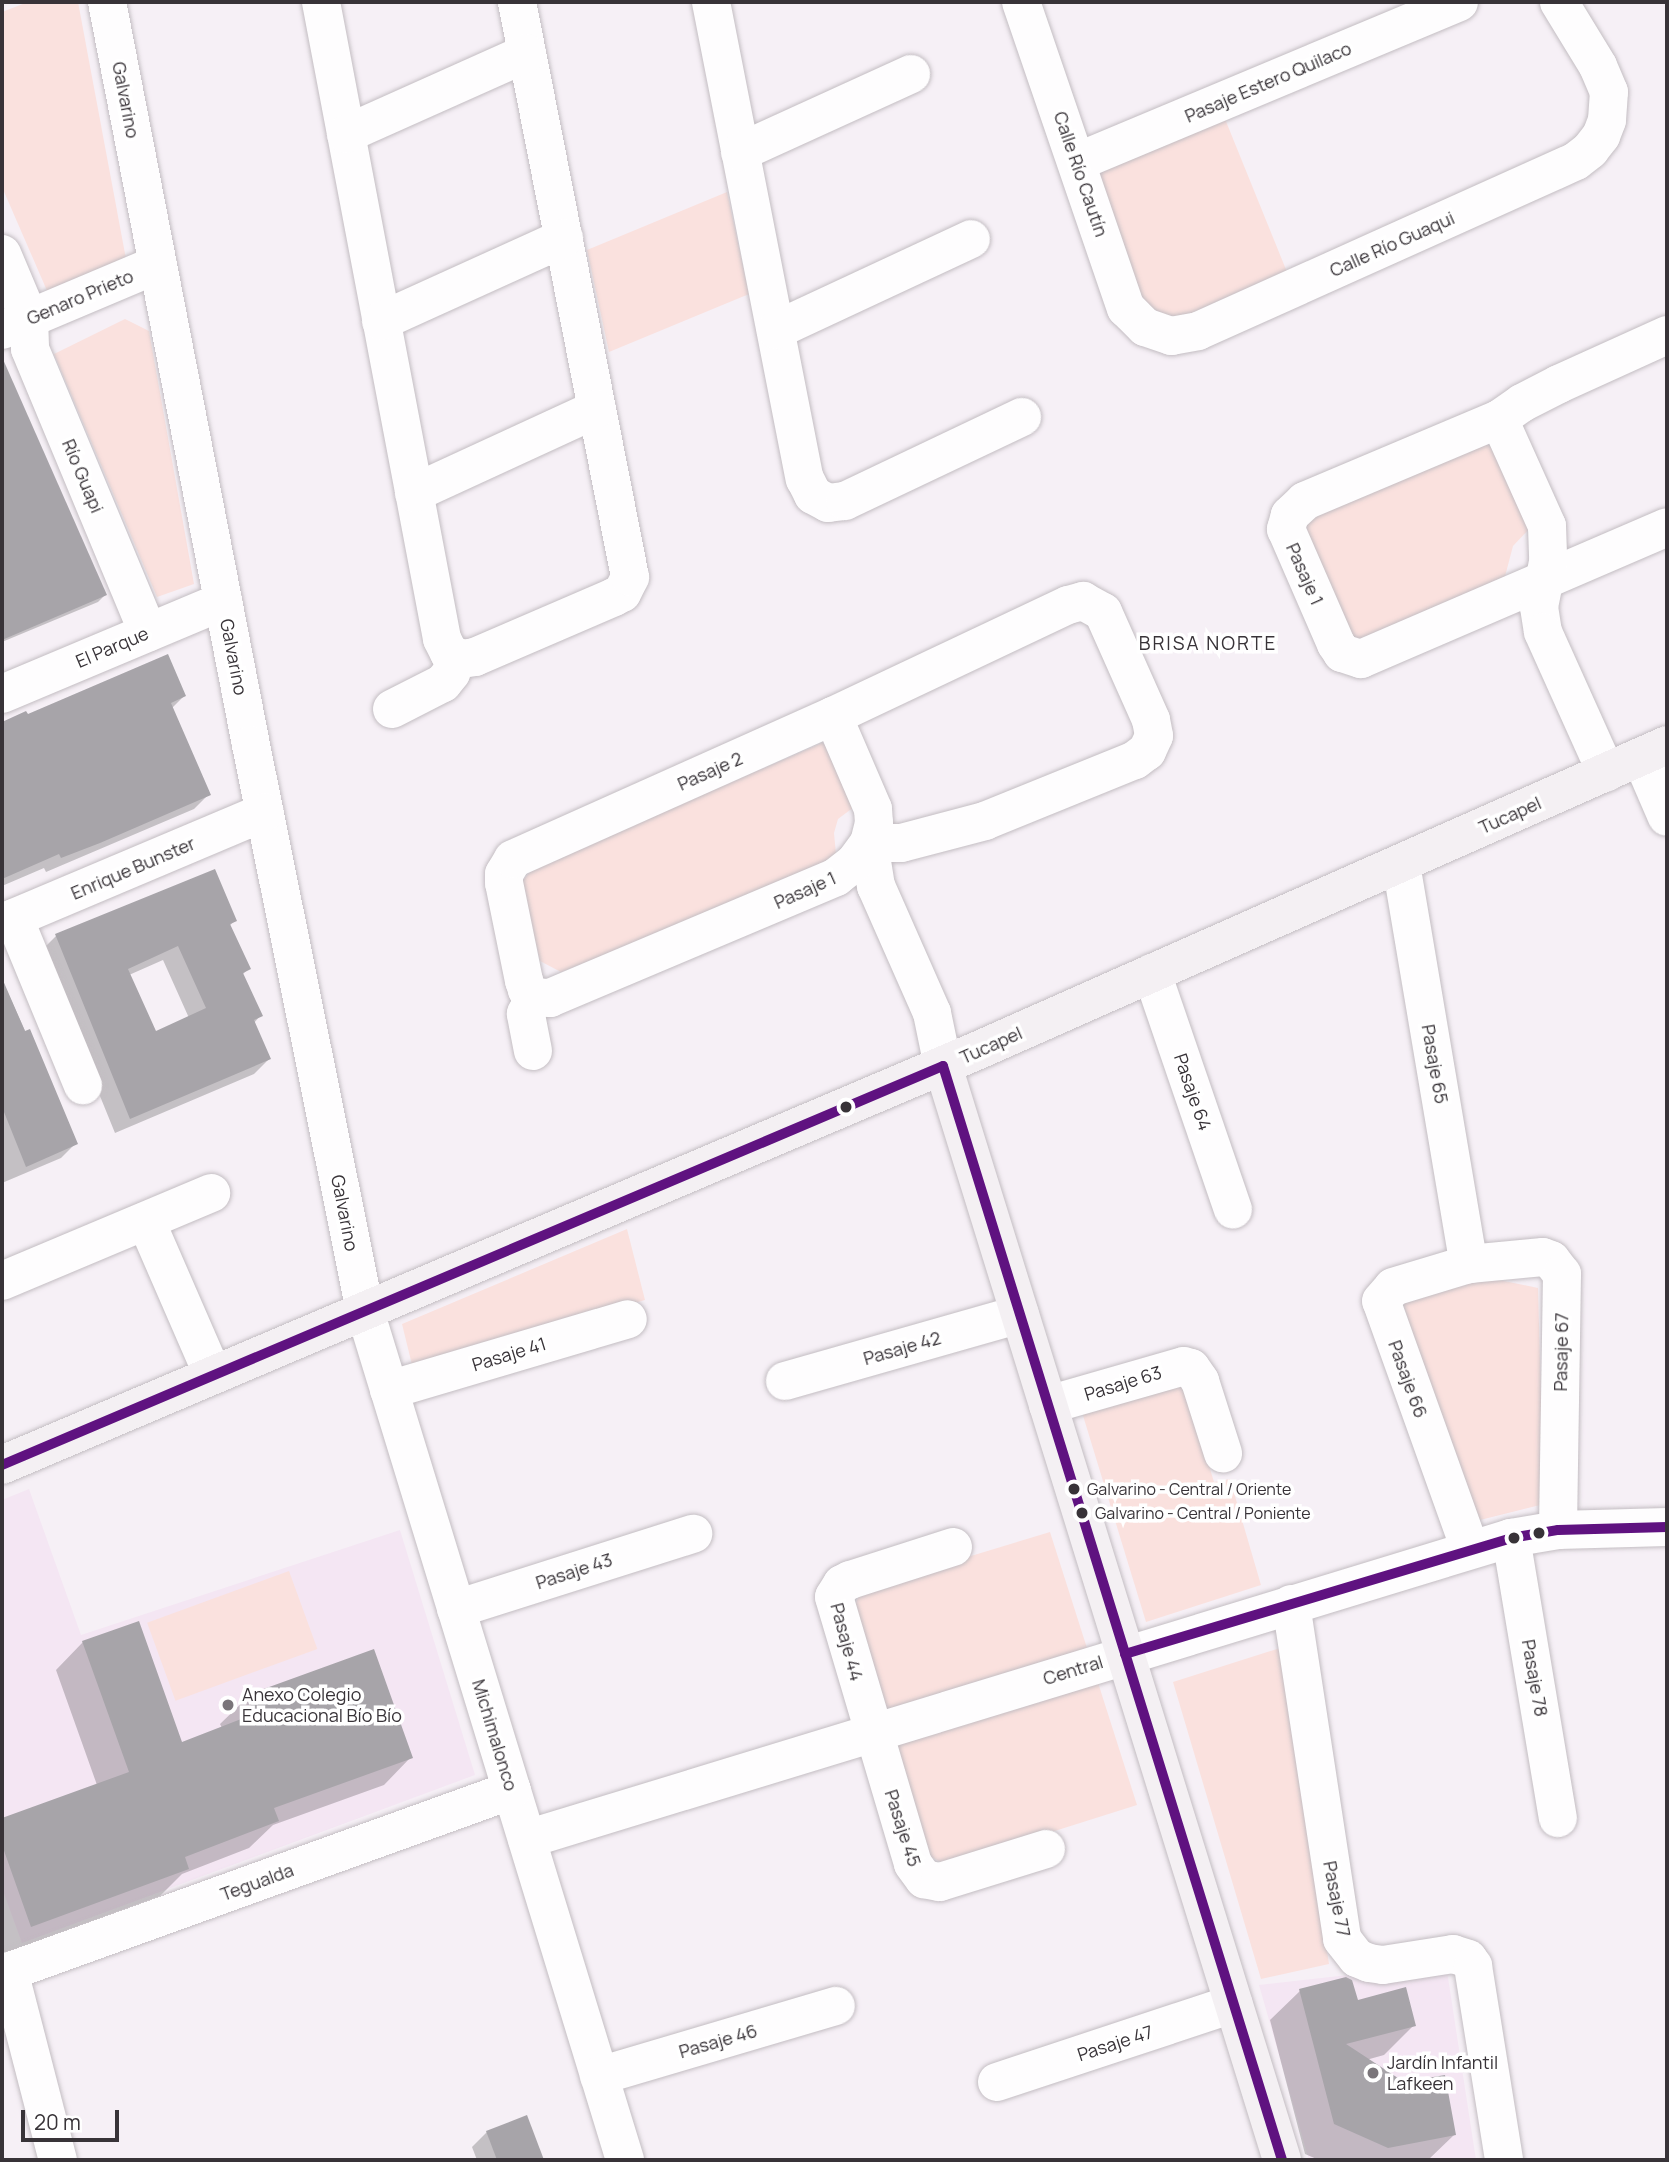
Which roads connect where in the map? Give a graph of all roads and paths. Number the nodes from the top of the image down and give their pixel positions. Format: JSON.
{"nodes":[{"id":1,"x":107,"y":2,"type":"edge"},
{"id":2,"x":321,"y":2,"type":"edge"},
{"id":3,"x":517,"y":2,"type":"edge"},
{"id":4,"x":711,"y":2,"type":"edge"},
{"id":5,"x":1021,"y":2,"type":"edge"},
{"id":6,"x":1460,"y":2,"type":"edge"},
{"id":7,"x":1559,"y":2,"type":"edge"},
{"id":8,"x":527,"y":53,"type":"junction"},
{"id":9,"x":911,"y":74,"type":"dead end"},
{"id":10,"x":346,"y":134,"type":"junction"},
{"id":11,"x":740,"y":152,"type":"junction"},
{"id":12,"x":1077,"y":163,"type":"junction"},
{"id":13,"x":564,"y":238,"type":"junction"},
{"id":14,"x":971,"y":239,"type":"dead end"},
{"id":15,"x":2,"y":254,"type":"edge"},
{"id":16,"x":158,"y":264,"type":"junction"},
{"id":17,"x":381,"y":320,"type":"junction"},
{"id":18,"x":15,"y":324,"type":"edge"},
{"id":19,"x":776,"y":330,"type":"junction"},
{"id":20,"x":1158,"y":333,"type":"joint"},
{"id":21,"x":1667,"y":335,"type":"edge"},
{"id":22,"x":597,"y":409,"type":"junction"},
{"id":23,"x":1022,"y":417,"type":"dead end"},
{"id":24,"x":1499,"y":419,"type":"junction"},
{"id":25,"x":414,"y":493,"type":"junction"},
{"id":26,"x":1667,"y":527,"type":"edge"},
{"id":27,"x":1544,"y":581,"type":"junction"},
{"id":28,"x":223,"y":601,"type":"junction"},
{"id":29,"x":148,"y":632,"type":"junction"},
{"id":30,"x":455,"y":657,"type":"junction"},
{"id":31,"x":2,"y":694,"type":"edge"},
{"id":32,"x":392,"y":709,"type":"dead end"},
{"id":33,"x":834,"y":716,"type":"junction"},
{"id":34,"x":1654,"y":751,"type":"edge"},
{"id":35,"x":1606,"y":772,"type":"junction"},
{"id":36,"x":265,"y":812,"type":"junction"},
{"id":37,"x":1667,"y":817,"type":"edge"},
{"id":38,"x":869,"y":843,"type":"junction"},
{"id":39,"x":1401,"y":864,"type":"junction"},
{"id":40,"x":8,"y":921,"type":"edge"},
{"id":41,"x":1152,"y":973,"type":"junction"},
{"id":42,"x":534,"y":997,"type":"junction"},
{"id":43,"x":533,"y":1051,"type":"dead end"},
{"id":44,"x":943,"y":1066,"type":"junction"},
{"id":45,"x":83,"y":1085,"type":"dead end"},
{"id":46,"x":211,"y":1193,"type":"dead end"},
{"id":47,"x":1233,"y":1210,"type":"dead end"},
{"id":48,"x":145,"y":1221,"type":"junction"},
{"id":49,"x":1469,"y":1264,"type":"junction"},
{"id":50,"x":2,"y":1281,"type":"edge"},
{"id":51,"x":365,"y":1311,"type":"junction"},
{"id":52,"x":1020,"y":1314,"type":"junction"},
{"id":53,"x":628,"y":1318,"type":"dead end"},
{"id":54,"x":213,"y":1375,"type":"junction"},
{"id":55,"x":785,"y":1381,"type":"dead end"},
{"id":56,"x":389,"y":1390,"type":"junction"},
{"id":57,"x":1048,"y":1405,"type":"junction"},
{"id":58,"x":1223,"y":1453,"type":"dead end"},
{"id":59,"x":2,"y":1465,"type":"edge"},
{"id":60,"x":1667,"y":1527,"type":"edge"},
{"id":61,"x":1558,"y":1530,"type":"junction"},
{"id":62,"x":693,"y":1534,"type":"dead end"},
{"id":63,"x":1511,"y":1538,"type":"junction"},
{"id":64,"x":953,"y":1547,"type":"dead end"},
{"id":65,"x":1470,"y":1549,"type":"junction"},
{"id":66,"x":1291,"y":1604,"type":"junction"},
{"id":67,"x":456,"y":1609,"type":"junction"},
{"id":68,"x":1125,"y":1654,"type":"junction"},
{"id":69,"x":873,"y":1733,"type":"junction"},
{"id":70,"x":512,"y":1790,"type":"junction"},
{"id":71,"x":1558,"y":1818,"type":"dead end"},
{"id":72,"x":527,"y":1839,"type":"junction"},
{"id":73,"x":1046,"y":1849,"type":"dead end"},
{"id":74,"x":5,"y":1973,"type":"edge"},
{"id":75,"x":1233,"y":2004,"type":"junction"},
{"id":76,"x":836,"y":2006,"type":"dead end"},
{"id":77,"x":599,"y":2076,"type":"junction"},
{"id":78,"x":997,"y":2082,"type":"dead end"},
{"id":79,"x":58,"y":2160,"type":"edge"},
{"id":80,"x":625,"y":2160,"type":"edge"},
{"id":81,"x":1282,"y":2160,"type":"edge"},
{"id":82,"x":1503,"y":2160,"type":"edge"}],
"edges":[{"from":1,"to":16,"type":"street","name":"Galvarino"},
{"from":2,"to":10,"type":"street"},
{"from":3,"to":8,"type":"street"},
{"from":4,"to":11,"type":"street"},
{"from":5,"to":12,"type":"street","name":"Calle Río Cautín"},
{"from":6,"to":12,"type":"street","name":"Pasaje Estero Quilaco"},
{"from":7,"to":20,"type":"street","name":"Calle Río Guaqui"},
{"from":8,"to":10,"type":"street"},
{"from":8,"to":13,"type":"street"},
{"from":9,"to":11,"type":"street"},
{"from":10,"to":17,"type":"street"},
{"from":11,"to":19,"type":"street"},
{"from":12,"to":20,"type":"street","name":"Calle Río Cautín"},
{"from":13,"to":17,"type":"street"},
{"from":13,"to":22,"type":"street"},
{"from":14,"to":19,"type":"street"},
{"from":15,"to":18,"type":"street","name":"Río Guapi"},
{"from":16,"to":18,"type":"street","name":"Genaro Prieto"},
{"from":16,"to":28,"type":"street","name":"Galvarino"},
{"from":17,"to":25,"type":"street"},
{"from":18,"to":29,"type":"street","name":"Río Guapi"},
{"from":19,"to":23,"type":"street"},
{"from":21,"to":24,"type":"street","name":"Pasaje 1"},
{"from":22,"to":25,"type":"street"},
{"from":22,"to":30,"type":"street"},
{"from":24,"to":27,"type":"street"},
{"from":24,"to":27,"type":"street","name":"Pasaje 1"},
{"from":25,"to":30,"type":"street"},
{"from":26,"to":27,"type":"street","name":"Pasaje 1"},
{"from":27,"to":35,"type":"street"},
{"from":28,"to":29,"type":"street","name":"El Parque"},
{"from":28,"to":36,"type":"street","name":"Galvarino"},
{"from":29,"to":31,"type":"street","name":"El Parque"},
{"from":30,"to":32,"type":"street"},
{"from":33,"to":38,"type":"street"},
{"from":33,"to":38,"type":"street","name":"Pasaje 2"},
{"from":33,"to":42,"type":"street","name":"Pasaje 2"},
{"from":34,"to":35,"type":"main road","name":"Tucapel"},
{"from":34,"to":37,"type":"street"},
{"from":35,"to":39,"type":"main road","name":"Tucapel"},
{"from":36,"to":40,"type":"street","name":"Enrique Bunster"},
{"from":36,"to":51,"type":"street","name":"Galvarino"},
{"from":38,"to":42,"type":"street","name":"Pasaje 1"},
{"from":38,"to":44,"type":"street"},
{"from":39,"to":41,"type":"main road","name":"Tucapel"},
{"from":39,"to":49,"type":"street","name":"Pasaje 65"},
{"from":40,"to":45,"type":"street"},
{"from":41,"to":44,"type":"main road","name":"Tucapel"},
{"from":41,"to":47,"type":"street","name":"Pasaje 64"},
{"from":42,"to":43,"type":"street"},
{"from":44,"to":51,"type":"main road","name":"Tucapel"},
{"from":44,"to":52,"type":"main road"},
{"from":46,"to":48,"type":"street"},
{"from":48,"to":50,"type":"street"},
{"from":48,"to":54,"type":"street"},
{"from":49,"to":61,"type":"street","name":"Pasaje 67"},
{"from":49,"to":65,"type":"street","name":"Pasaje 66"},
{"from":51,"to":54,"type":"main road","name":"Tucapel"},
{"from":51,"to":56,"type":"street","name":"Michimalonco"},
{"from":52,"to":55,"type":"street","name":"Pasaje 42"},
{"from":52,"to":57,"type":"main road"},
{"from":53,"to":56,"type":"street","name":"Pasaje 41"},
{"from":54,"to":59,"type":"main road","name":"Tucapel"},
{"from":56,"to":67,"type":"street","name":"Michimalonco"},
{"from":57,"to":58,"type":"street","name":"Pasaje 63"},
{"from":57,"to":68,"type":"main road"},
{"from":60,"to":61,"type":"street","name":"Central"},
{"from":61,"to":63,"type":"street","name":"Central"},
{"from":62,"to":67,"type":"street","name":"Pasaje 43"},
{"from":63,"to":65,"type":"street","name":"Central"},
{"from":63,"to":71,"type":"street","name":"Pasaje 78"},
{"from":64,"to":69,"type":"street","name":"Pasaje 44"},
{"from":65,"to":66,"type":"street","name":"Central"},
{"from":66,"to":68,"type":"street","name":"Central"},
{"from":66,"to":82,"type":"street","name":"Pasaje 77"},
{"from":67,"to":70,"type":"street","name":"Michimalonco"},
{"from":68,"to":69,"type":"street","name":"Central"},
{"from":68,"to":75,"type":"main road"},
{"from":69,"to":72,"type":"street","name":"Central"},
{"from":69,"to":73,"type":"street","name":"Pasaje 45"},
{"from":70,"to":72,"type":"street","name":"Michimalonco"},
{"from":70,"to":74,"type":"street","name":"Tegualda"},
{"from":72,"to":77,"type":"street","name":"Michimalonco"},
{"from":74,"to":79,"type":"street"},
{"from":75,"to":78,"type":"street","name":"Pasaje 47"},
{"from":75,"to":81,"type":"main road"},
{"from":76,"to":77,"type":"street","name":"Pasaje 46"},
{"from":77,"to":80,"type":"street","name":"Michimalonco"}]}
